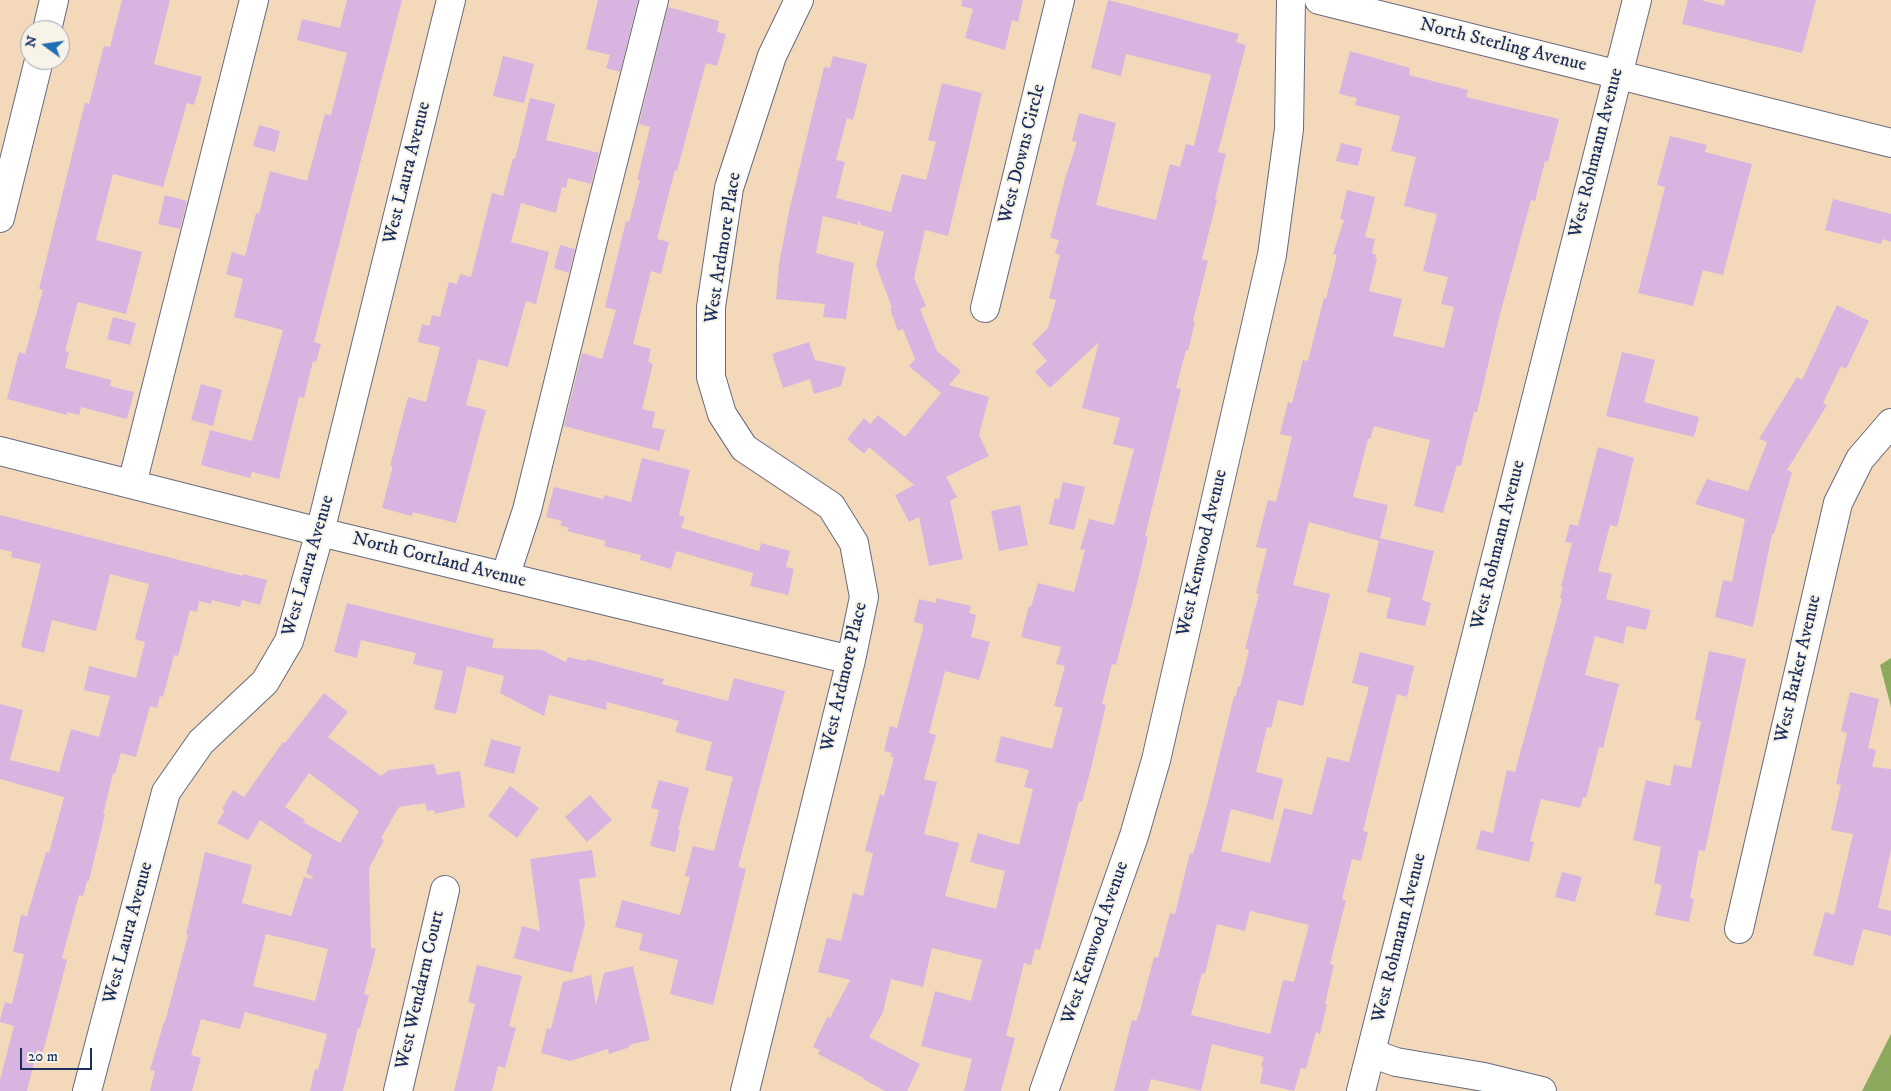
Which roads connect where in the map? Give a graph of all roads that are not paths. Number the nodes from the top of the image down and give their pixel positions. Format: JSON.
{"nodes":[{"id":1,"x":54,"y":0,"type":"edge"},
{"id":2,"x":254,"y":0,"type":"edge"},
{"id":3,"x":451,"y":0,"type":"edge"},
{"id":4,"x":654,"y":0,"type":"edge"},
{"id":5,"x":799,"y":0,"type":"edge"},
{"id":6,"x":1060,"y":0,"type":"edge"},
{"id":7,"x":1292,"y":0,"type":"edge"},
{"id":8,"x":1319,"y":0,"type":"edge"},
{"id":9,"x":1637,"y":0,"type":"edge"},
{"id":10,"x":49,"y":20,"type":"edge"},
{"id":11,"x":35,"y":70,"type":"edge"},
{"id":12,"x":1617,"y":75,"type":"junction"},
{"id":13,"x":10,"y":136,"type":"edge"},
{"id":14,"x":1891,"y":143,"type":"edge"},
{"id":15,"x":0,"y":218,"type":"edge"},
{"id":16,"x":985,"y":308,"type":"dead end"},
{"id":17,"x":1891,"y":423,"type":"edge"},
{"id":18,"x":0,"y":451,"type":"edge"},
{"id":19,"x":132,"y":484,"type":"junction"},
{"id":20,"x":320,"y":532,"type":"junction"},
{"id":21,"x":505,"y":577,"type":"junction"},
{"id":22,"x":850,"y":660,"type":"junction"},
{"id":23,"x":445,"y":890,"type":"dead end"},
{"id":24,"x":1739,"y":929,"type":"dead end"},
{"id":25,"x":1371,"y":1053,"type":"junction"},
{"id":26,"x":87,"y":1091,"type":"edge"},
{"id":27,"x":398,"y":1091,"type":"edge"},
{"id":28,"x":745,"y":1091,"type":"edge"},
{"id":29,"x":1044,"y":1091,"type":"edge"},
{"id":30,"x":1361,"y":1091,"type":"edge"},
{"id":31,"x":1542,"y":1091,"type":"edge"}],
"edges":[{"from":1,"to":10,"type":"street"},
{"from":2,"to":19,"type":"street"},
{"from":3,"to":20,"type":"street","name":"West Laura Avenue"},
{"from":4,"to":21,"type":"street"},
{"from":5,"to":22,"type":"street","name":"West Ardmore Place"},
{"from":6,"to":16,"type":"street","name":"West Downs Circle"},
{"from":7,"to":29,"type":"street","name":"West Kenwood Avenue"},
{"from":8,"to":12,"type":"street","name":"North Sterling Avenue"},
{"from":9,"to":12,"type":"street","name":"West Rohmann Avenue"},
{"from":11,"to":13,"type":"street"},
{"from":12,"to":14,"type":"street","name":"North Sterling Avenue"},
{"from":12,"to":25,"type":"street","name":"West Rohmann Avenue"},
{"from":13,"to":15,"type":"street"},
{"from":17,"to":24,"type":"street","name":"West Barker Avenue"},
{"from":18,"to":19,"type":"street","name":"North Cortland Avenue"},
{"from":19,"to":20,"type":"street","name":"North Cortland Avenue"},
{"from":20,"to":21,"type":"street","name":"North Cortland Avenue"},
{"from":20,"to":26,"type":"street","name":"West Laura Avenue"},
{"from":21,"to":22,"type":"street","name":"North Cortland Avenue"},
{"from":22,"to":28,"type":"street","name":"West Ardmore Place"},
{"from":23,"to":27,"type":"street","name":"West Wendarm Court"},
{"from":25,"to":30,"type":"street","name":"West Rohmann Avenue"},
{"from":25,"to":31,"type":"street"}]}
